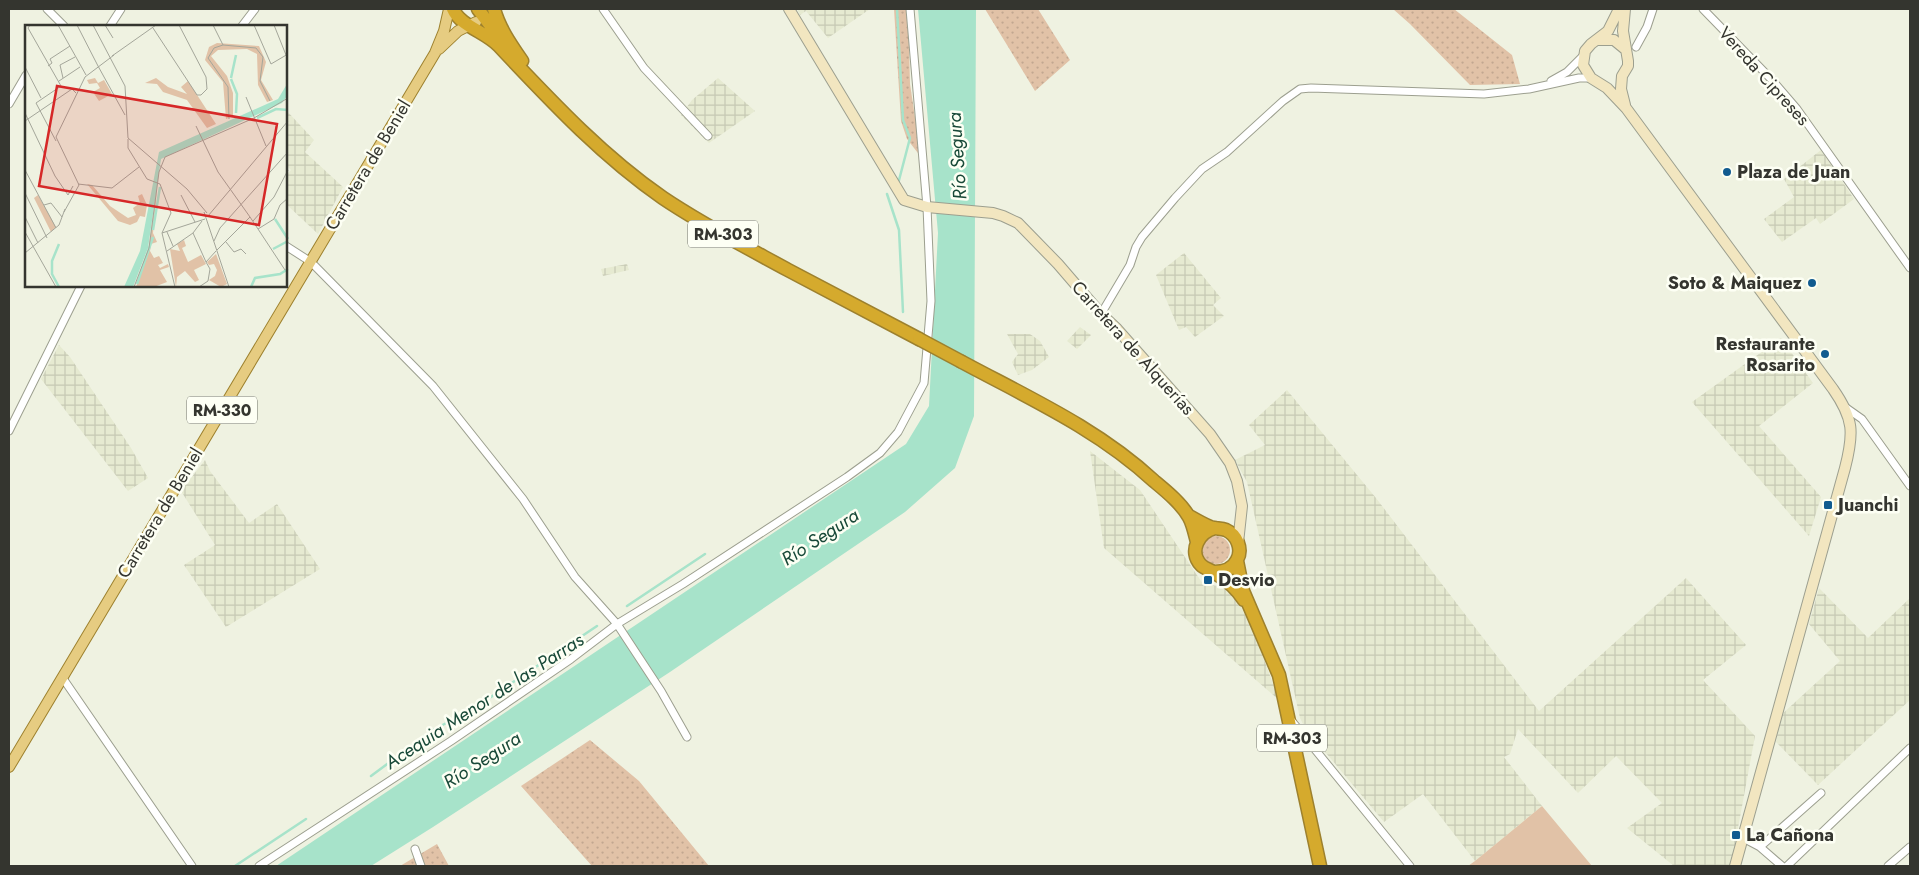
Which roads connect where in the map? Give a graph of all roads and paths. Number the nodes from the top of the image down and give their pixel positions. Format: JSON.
{"nodes":[{"id":1,"x":47,"y":9,"type":"edge"},
{"id":2,"x":121,"y":9,"type":"edge"},
{"id":3,"x":255,"y":9,"type":"edge"},
{"id":4,"x":603,"y":9,"type":"edge"},
{"id":5,"x":790,"y":9,"type":"edge"},
{"id":6,"x":910,"y":9,"type":"edge"},
{"id":7,"x":1653,"y":9,"type":"edge"},
{"id":8,"x":1703,"y":9,"type":"edge"},
{"id":9,"x":1624,"y":10,"type":"edge"},
{"id":10,"x":472,"y":17,"type":"edge"},
{"id":11,"x":59,"y":24,"type":"edge"},
{"id":12,"x":111,"y":25,"type":"edge"},
{"id":13,"x":243,"y":25,"type":"edge"},
{"id":14,"x":1598,"y":40,"type":"junction"},
{"id":15,"x":1631,"y":48,"type":"junction"},
{"id":16,"x":435,"y":53,"type":"junction"},
{"id":17,"x":1584,"y":55,"type":"junction"},
{"id":18,"x":1622,"y":76,"type":"junction"},
{"id":19,"x":25,"y":77,"type":"edge"},
{"id":20,"x":1596,"y":80,"type":"junction"},
{"id":21,"x":1530,"y":89,"type":"junction"},
{"id":22,"x":548,"y":98,"type":"junction"},
{"id":23,"x":9,"y":104,"type":"edge"},
{"id":24,"x":1626,"y":108,"type":"junction"},
{"id":25,"x":708,"y":136,"type":"dead end"},
{"id":26,"x":927,"y":207,"type":"junction"},
{"id":27,"x":288,"y":247,"type":"edge"},
{"id":28,"x":311,"y":262,"type":"junction"},
{"id":29,"x":1910,"y":268,"type":"edge"},
{"id":30,"x":80,"y":288,"type":"edge"},
{"id":31,"x":1101,"y":314,"type":"junction"},
{"id":32,"x":1845,"y":407,"type":"junction"},
{"id":33,"x":9,"y":431,"type":"edge"},
{"id":34,"x":1910,"y":486,"type":"edge"},
{"id":35,"x":1189,"y":516,"type":"junction"},
{"id":36,"x":1242,"y":516,"type":"junction"},
{"id":37,"x":1219,"y":529,"type":"junction"},
{"id":38,"x":1197,"y":542,"type":"junction"},
{"id":39,"x":1238,"y":542,"type":"junction"},
{"id":40,"x":1237,"y":560,"type":"junction"},
{"id":41,"x":1214,"y":572,"type":"junction"},
{"id":42,"x":1253,"y":613,"type":"junction"},
{"id":43,"x":617,"y":624,"type":"junction"},
{"id":44,"x":62,"y":677,"type":"junction"},
{"id":45,"x":1288,"y":716,"type":"junction"},
{"id":46,"x":687,"y":737,"type":"dead end"},
{"id":47,"x":1910,"y":748,"type":"edge"},
{"id":48,"x":9,"y":767,"type":"edge"},
{"id":49,"x":1820,"y":793,"type":"dead end"},
{"id":50,"x":1743,"y":838,"type":"junction"},
{"id":51,"x":1760,"y":847,"type":"junction"},
{"id":52,"x":1910,"y":847,"type":"edge"},
{"id":53,"x":415,"y":849,"type":"dead end"},
{"id":54,"x":192,"y":866,"type":"edge"},
{"id":55,"x":259,"y":866,"type":"edge"},
{"id":56,"x":421,"y":866,"type":"edge"},
{"id":57,"x":1320,"y":866,"type":"edge"},
{"id":58,"x":1410,"y":866,"type":"edge"},
{"id":59,"x":1735,"y":866,"type":"edge"},
{"id":60,"x":1782,"y":866,"type":"edge"},
{"id":61,"x":1787,"y":866,"type":"edge"},
{"id":62,"x":1888,"y":866,"type":"edge"}],
"edges":[{"from":1,"to":11,"type":"street"},
{"from":2,"to":12,"type":"street"},
{"from":3,"to":13,"type":"street"},
{"from":4,"to":25,"type":"street"},
{"from":5,"to":26,"type":"main road","name":"Carretera de Alquerías"},
{"from":6,"to":26,"type":"street"},
{"from":7,"to":15,"type":"street"},
{"from":8,"to":29,"type":"street","name":"Vereda Cipreses"},
{"from":9,"to":14,"type":"main road"},
{"from":9,"to":15,"type":"main road"},
{"from":10,"to":16,"type":"main road"},
{"from":10,"to":16,"type":"main road"},
{"from":10,"to":22,"type":"highway"},
{"from":10,"to":22,"type":"highway"},
{"from":14,"to":15,"type":"main road"},
{"from":14,"to":17,"type":"main road"},
{"from":15,"to":18,"type":"main road"},
{"from":16,"to":28,"type":"main road","name":"Carretera de Beniel","number":"RM-330"},
{"from":17,"to":20,"type":"main road"},
{"from":17,"to":21,"type":"street"},
{"from":18,"to":20,"type":"main road"},
{"from":18,"to":24,"type":"main road"},
{"from":19,"to":23,"type":"street"},
{"from":20,"to":21,"type":"street"},
{"from":20,"to":24,"type":"main road"},
{"from":21,"to":31,"type":"street"},
{"from":22,"to":35,"type":"highway","number":"RM-303","bridge":true},
{"from":24,"to":32,"type":"main road"},
{"from":26,"to":31,"type":"main road","name":"Carretera de Alquerías"},
{"from":26,"to":43,"type":"street"},
{"from":27,"to":28,"type":"street"},
{"from":28,"to":43,"type":"street"},
{"from":28,"to":44,"type":"main road","name":"Carretera de Beniel","number":"RM-330"},
{"from":30,"to":33,"type":"street"},
{"from":31,"to":36,"type":"main road","name":"Carretera de Alquerías"},
{"from":32,"to":34,"type":"street"},
{"from":32,"to":50,"type":"main road"},
{"from":35,"to":37,"type":"highway","number":"RM-303"},
{"from":35,"to":38,"type":"highway","number":"RM-303"},
{"from":36,"to":37,"type":"main road"},
{"from":36,"to":39,"type":"main road","name":"Carretera de Alquerías"},
{"from":37,"to":38,"type":"highway"},
{"from":37,"to":39,"type":"highway","number":"RM-303"},
{"from":38,"to":41,"type":"highway","number":"RM-303"},
{"from":39,"to":40,"type":"highway","number":"RM-303"},
{"from":40,"to":41,"type":"highway"},
{"from":40,"to":42,"type":"highway","number":"RM-303"},
{"from":41,"to":42,"type":"highway","number":"RM-303"},
{"from":42,"to":45,"type":"highway","number":"RM-303"},
{"from":43,"to":46,"type":"street"},
{"from":43,"to":55,"type":"street"},
{"from":44,"to":48,"type":"main road","name":"Carretera de Beniel","number":"RM-330"},
{"from":44,"to":54,"type":"street"},
{"from":45,"to":57,"type":"highway","number":"RM-303"},
{"from":45,"to":58,"type":"street"},
{"from":47,"to":61,"type":"street"},
{"from":49,"to":51,"type":"street"},
{"from":50,"to":51,"type":"street"},
{"from":50,"to":59,"type":"main road"},
{"from":51,"to":60,"type":"street"},
{"from":52,"to":62,"type":"street"},
{"from":53,"to":56,"type":"street"}]}
